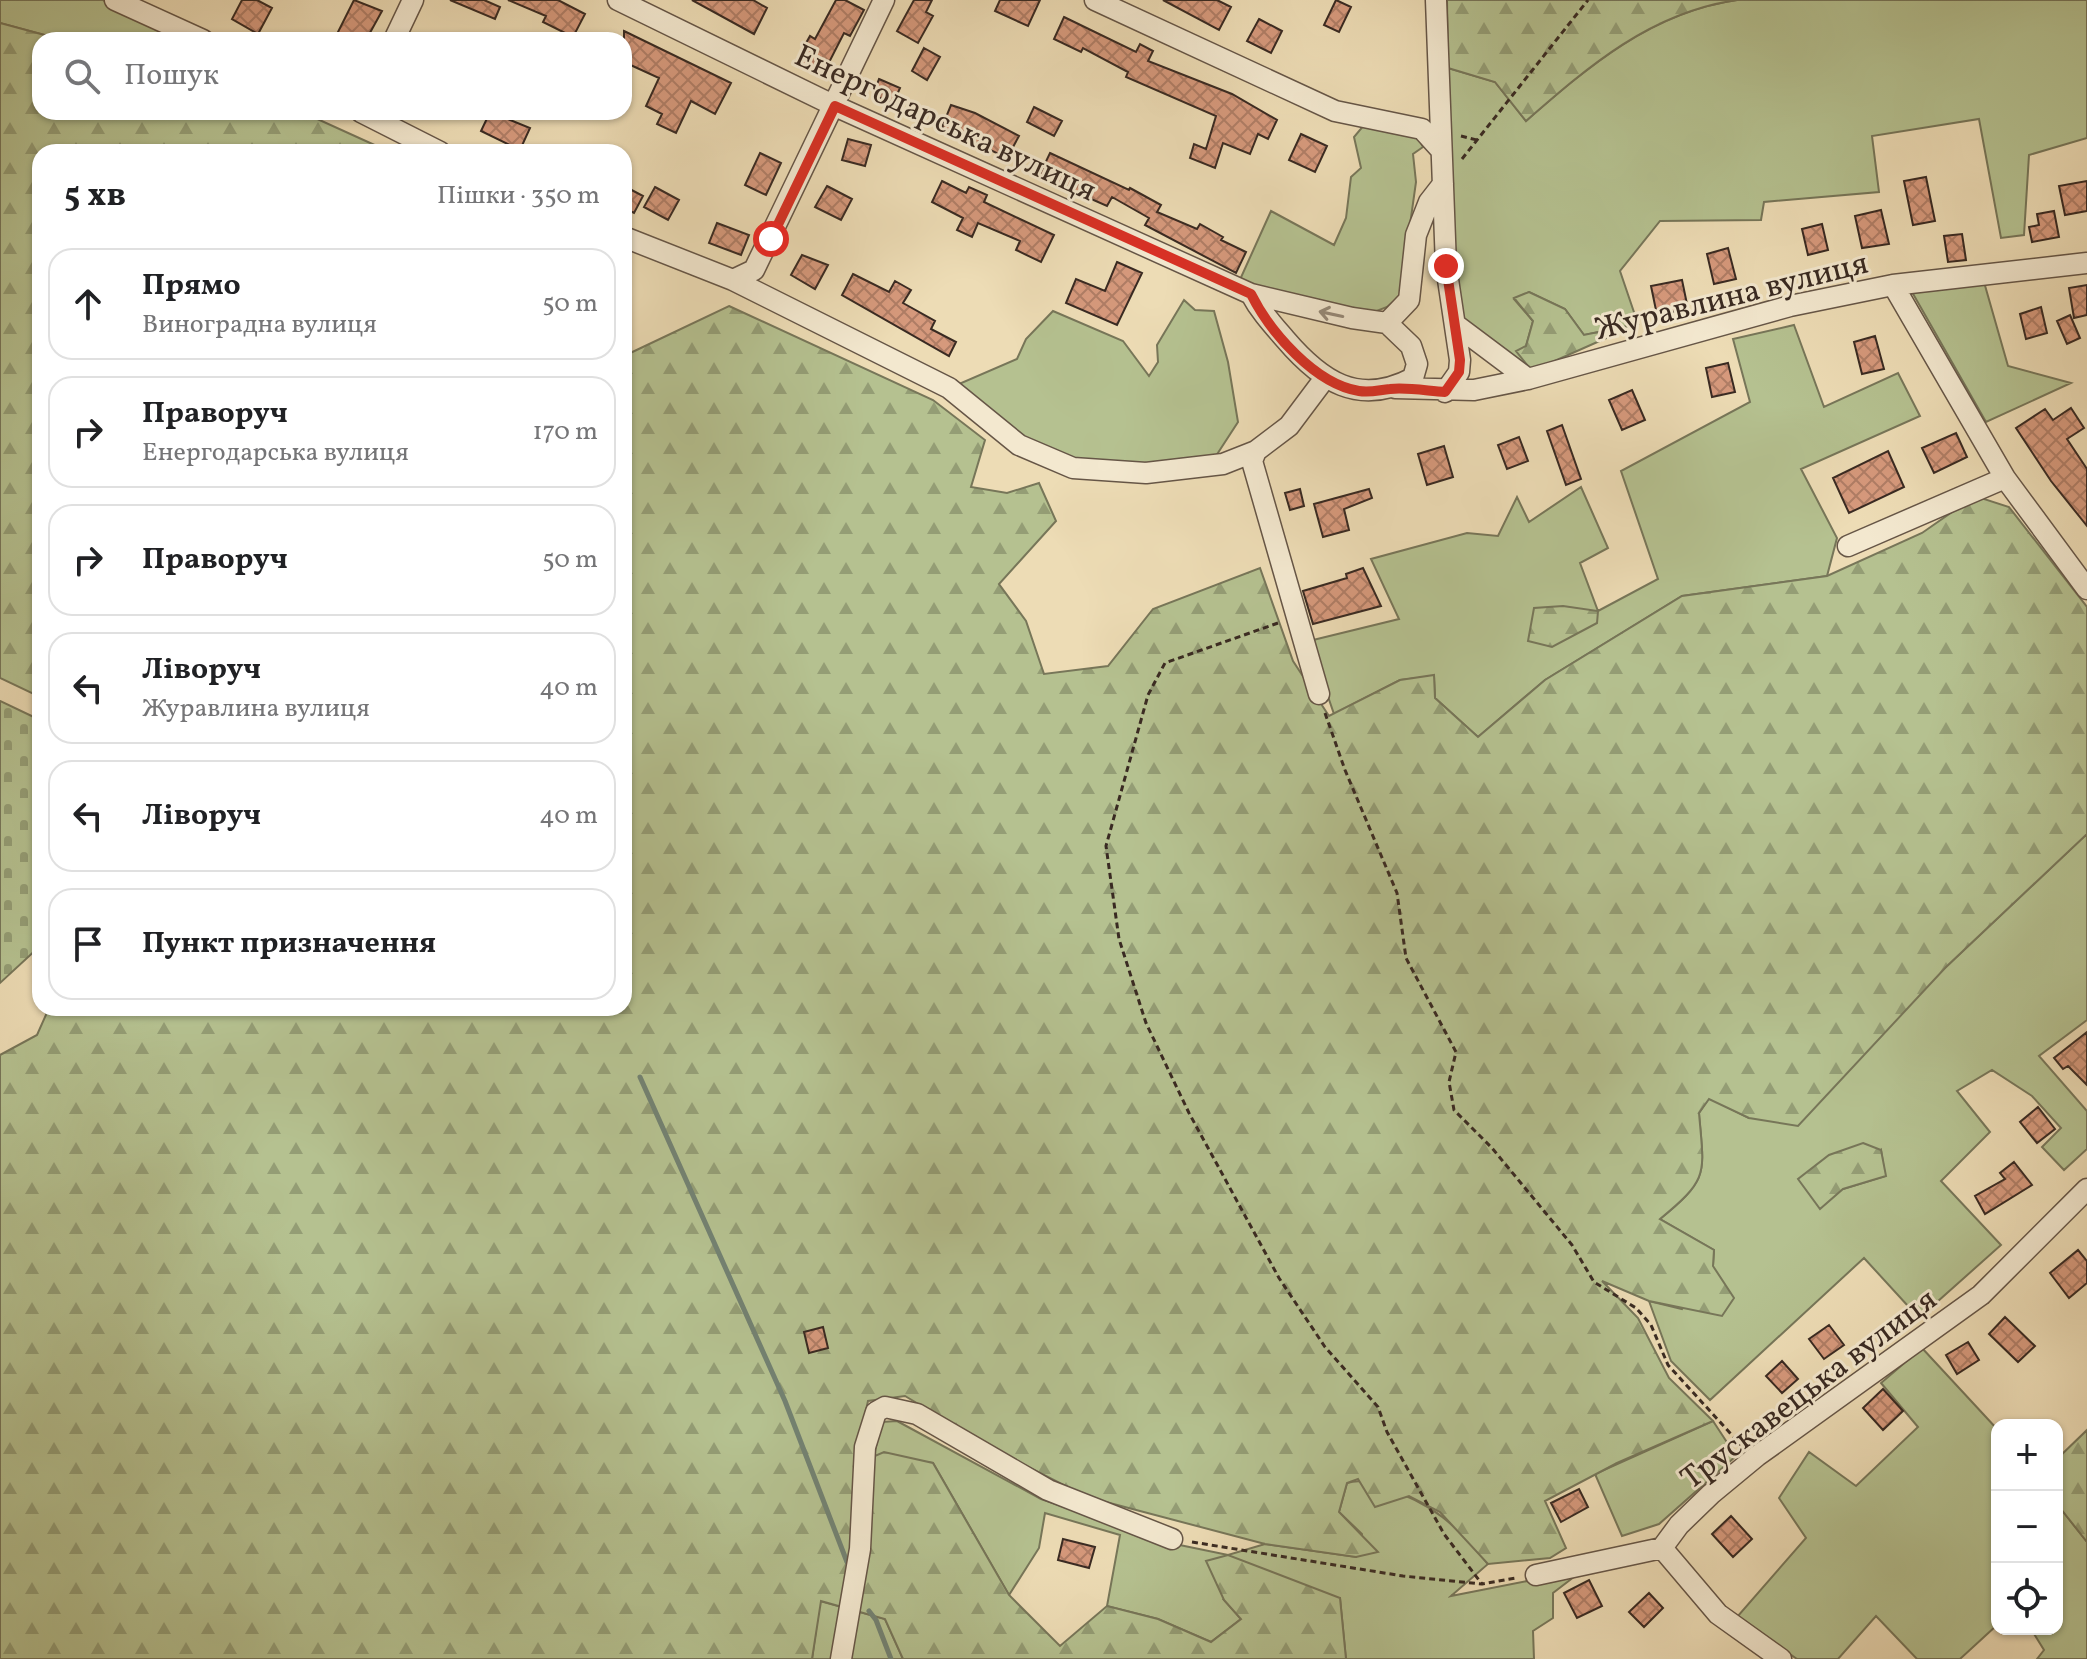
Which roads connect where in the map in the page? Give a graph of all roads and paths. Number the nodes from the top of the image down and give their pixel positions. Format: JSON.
{"nodes":[{"id":1,"x":115,"y":0,"type":"edge"},
{"id":2,"x":413,"y":0,"type":"edge"},
{"id":3,"x":618,"y":0,"type":"edge"},
{"id":4,"x":884,"y":0,"type":"edge"},
{"id":5,"x":1095,"y":0,"type":"edge"},
{"id":6,"x":1436,"y":0,"type":"edge"},
{"id":7,"x":1588,"y":0,"type":"edge"},
{"id":8,"x":185,"y":32,"type":"edge"},
{"id":9,"x":398,"y":32,"type":"edge"},
{"id":10,"x":835,"y":106,"type":"junction"},
{"id":11,"x":377,"y":120,"type":"edge"},
{"id":12,"x":424,"y":144,"type":"edge"},
{"id":13,"x":1441,"y":150,"type":"junction"},
{"id":14,"x":1443,"y":184,"type":"junction"},
{"id":15,"x":632,"y":240,"type":"edge"},
{"id":16,"x":2087,"y":263,"type":"edge"},
{"id":17,"x":733,"y":280,"type":"junction"},
{"id":18,"x":1893,"y":285,"type":"junction"},
{"id":19,"x":1251,"y":294,"type":"junction"},
{"id":20,"x":1387,"y":323,"type":"junction"},
{"id":21,"x":1456,"y":325,"type":"junction"},
{"id":22,"x":1325,"y":378,"type":"junction"},
{"id":23,"x":1528,"y":379,"type":"junction"},
{"id":24,"x":1391,"y":388,"type":"junction"},
{"id":25,"x":1445,"y":392,"type":"junction"},
{"id":26,"x":1256,"y":451,"type":"junction"},
{"id":27,"x":2005,"y":478,"type":"junction"},
{"id":28,"x":1848,"y":546,"type":"dead end"},
{"id":29,"x":2087,"y":589,"type":"edge"},
{"id":30,"x":1295,"y":617,"type":"junction"},
{"id":31,"x":1319,"y":694,"type":"joint"},
{"id":32,"x":2087,"y":1189,"type":"edge"},
{"id":33,"x":1752,"y":1460,"type":"junction"},
{"id":34,"x":1172,"y":1539,"type":"joint"},
{"id":35,"x":1662,"y":1548,"type":"junction"},
{"id":36,"x":1536,"y":1575,"type":"joint"},
{"id":37,"x":1482,"y":1584,"type":"junction"},
{"id":38,"x":841,"y":1659,"type":"edge"},
{"id":39,"x":1781,"y":1659,"type":"edge"}],
"edges":[{"from":1,"to":8,"type":"street"},
{"from":2,"to":9,"type":"street"},
{"from":3,"to":10,"type":"street","name":"Енергодарська вулиця"},
{"from":4,"to":10,"type":"street"},
{"from":5,"to":13,"type":"street"},
{"from":6,"to":13,"type":"street"},
{"from":7,"to":14,"type":"path"},
{"from":10,"to":17,"type":"street"},
{"from":10,"to":19,"type":"street","name":"Енергодарська вулиця"},
{"from":11,"to":12,"type":"street"},
{"from":13,"to":14,"type":"street"},
{"from":14,"to":20,"type":"street"},
{"from":14,"to":21,"type":"street"},
{"from":15,"to":17,"type":"street"},
{"from":16,"to":18,"type":"street","name":"Журавлина вулиця"},
{"from":17,"to":26,"type":"street"},
{"from":18,"to":23,"type":"street","name":"Журавлина вулиця"},
{"from":18,"to":27,"type":"street"},
{"from":20,"to":19,"type":"street","name":"Енергодарська вулиця","one_way":true},
{"from":19,"to":22,"type":"street"},
{"from":20,"to":24,"type":"street"},
{"from":21,"to":23,"type":"street"},
{"from":21,"to":25,"type":"street"},
{"from":22,"to":24,"type":"street","name":"Журавлина вулиця"},
{"from":22,"to":26,"type":"street"},
{"from":23,"to":25,"type":"street","name":"Журавлина вулиця"},
{"from":24,"to":25,"type":"street","name":"Журавлина вулиця"},
{"from":26,"to":30,"type":"street"},
{"from":27,"to":28,"type":"street"},
{"from":27,"to":29,"type":"street"},
{"from":30,"to":31,"type":"street"},
{"from":30,"to":37,"type":"path"},
{"from":31,"to":33,"type":"path"},
{"from":32,"to":33,"type":"street","name":"Трускавецька вулиця"},
{"from":33,"to":35,"type":"street","name":"Трускавецька вулиця"},
{"from":34,"to":37,"type":"path"},
{"from":34,"to":38,"type":"street"},
{"from":35,"to":36,"type":"street"},
{"from":35,"to":39,"type":"street"},
{"from":36,"to":37,"type":"path"}]}
